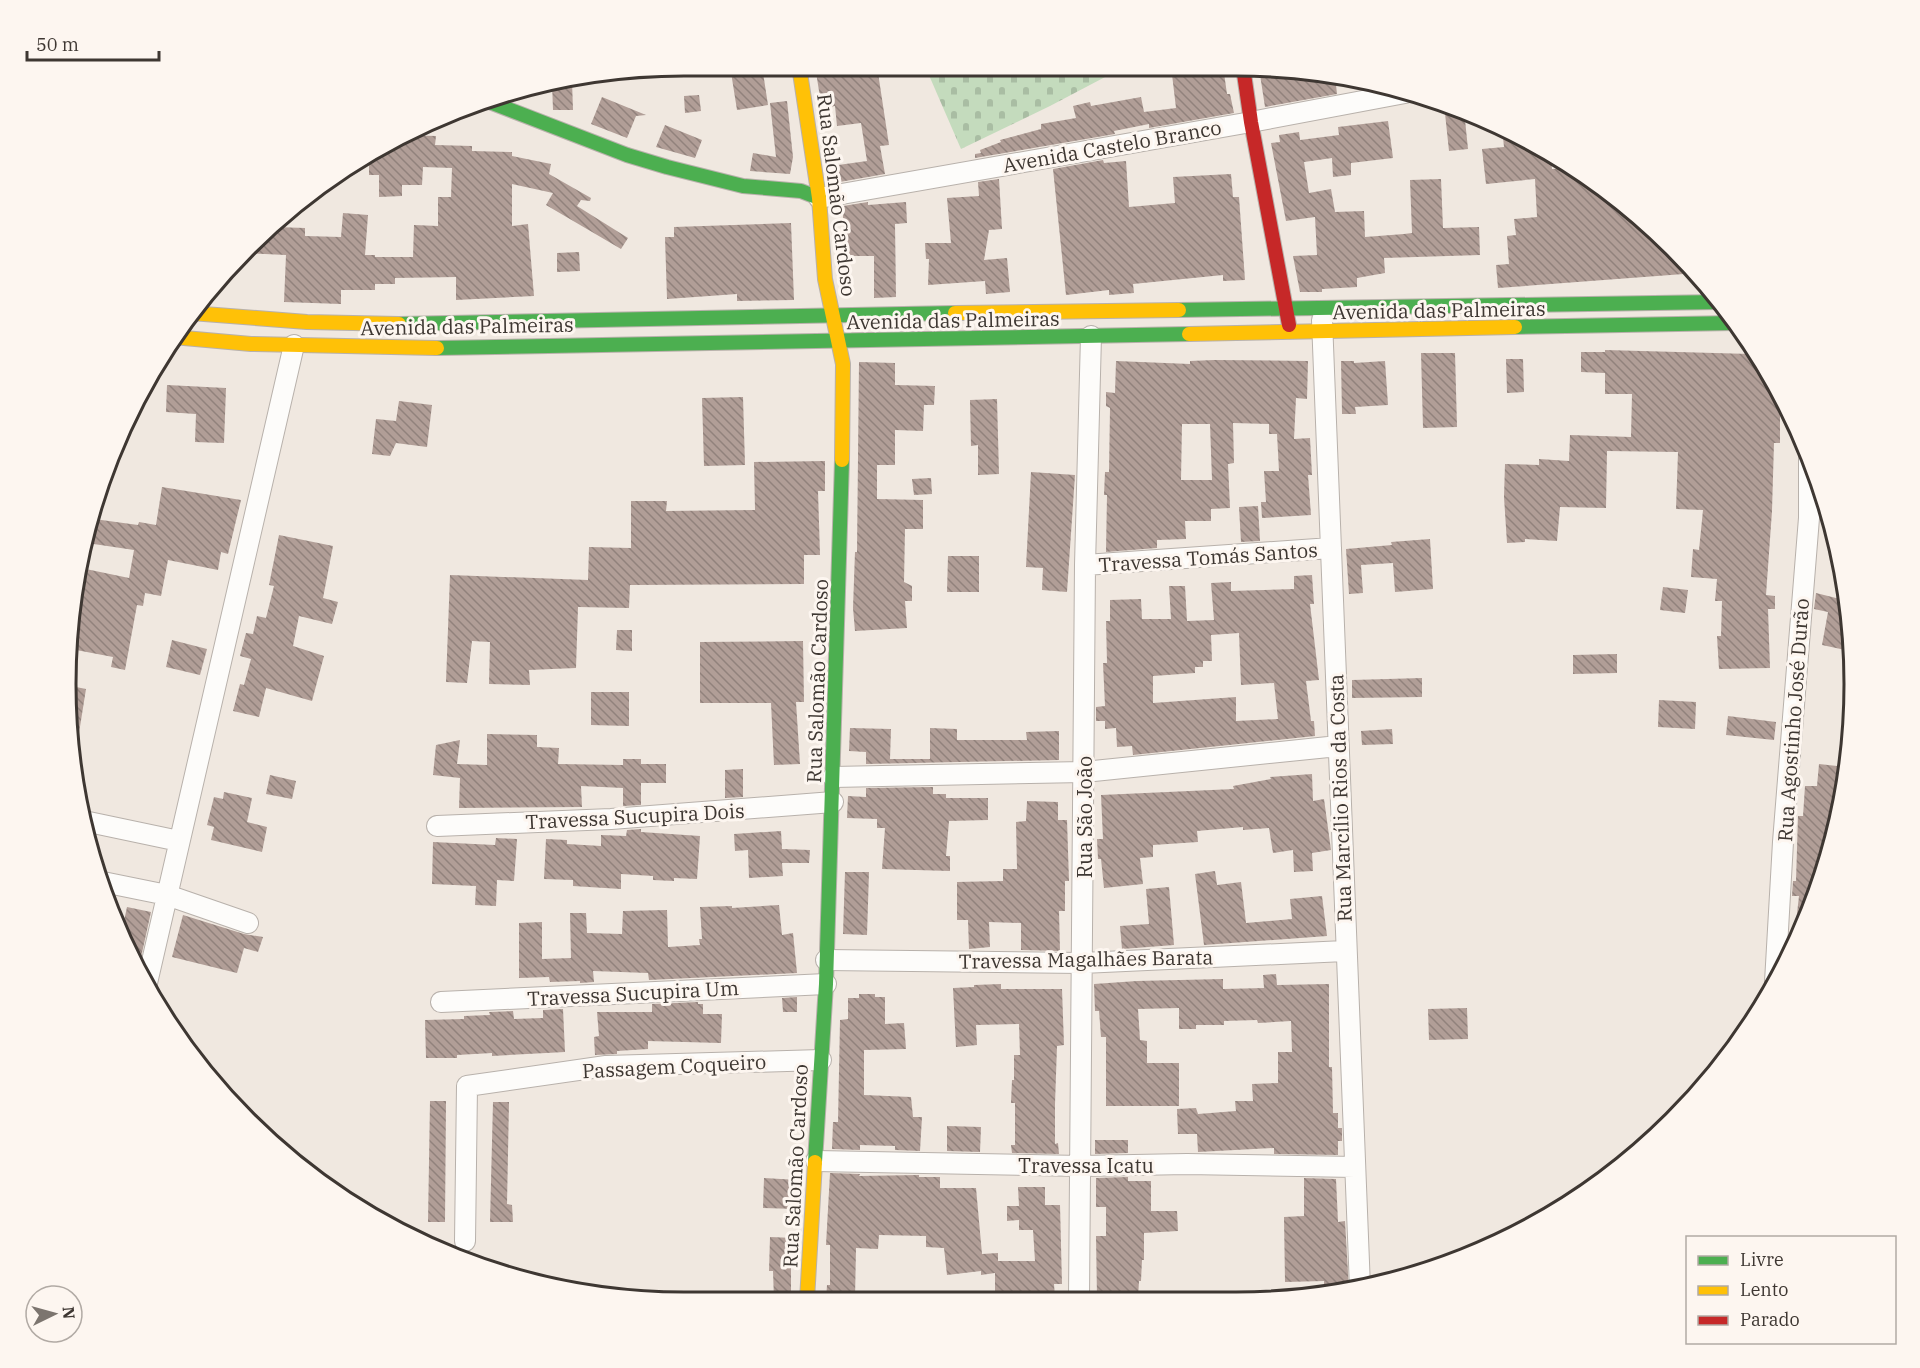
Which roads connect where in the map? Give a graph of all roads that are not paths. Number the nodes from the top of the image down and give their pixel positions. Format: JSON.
{"nodes":[{"id":1,"x":801,"y":76,"type":"edge"},
{"id":2,"x":1244,"y":76,"type":"edge"},
{"id":3,"x":1389,"y":96,"type":"edge"},
{"id":4,"x":499,"y":106,"type":"edge"},
{"id":5,"x":1251,"y":122,"type":"junction"},
{"id":6,"x":819,"y":198,"type":"junction"},
{"id":7,"x":1708,"y":302,"type":"edge"},
{"id":8,"x":1322,"y":308,"type":"junction"},
{"id":9,"x":1287,"y":309,"type":"junction"},
{"id":10,"x":202,"y":314,"type":"edge"},
{"id":11,"x":834,"y":315,"type":"junction"},
{"id":12,"x":1725,"y":324,"type":"edge"},
{"id":13,"x":1322,"y":332,"type":"junction"},
{"id":14,"x":1289,"y":333,"type":"junction"},
{"id":15,"x":1091,"y":336,"type":"junction"},
{"id":16,"x":184,"y":339,"type":"edge"},
{"id":17,"x":840,"y":341,"type":"junction"},
{"id":18,"x":294,"y":345,"type":"junction"},
{"id":19,"x":1809,"y":484,"type":"edge"},
{"id":20,"x":1330,"y":548,"type":"junction"},
{"id":21,"x":1085,"y":566,"type":"junction"},
{"id":22,"x":1338,"y":746,"type":"junction"},
{"id":23,"x":1084,"y":772,"type":"junction"},
{"id":24,"x":833,"y":777,"type":"junction"},
{"id":25,"x":833,"y":802,"type":"junction"},
{"id":26,"x":93,"y":823,"type":"edge"},
{"id":27,"x":437,"y":826,"type":"dead end"},
{"id":28,"x":179,"y":841,"type":"junction"},
{"id":29,"x":110,"y":883,"type":"edge"},
{"id":30,"x":167,"y":895,"type":"junction"},
{"id":31,"x":248,"y":923,"type":"dead end"},
{"id":32,"x":1785,"y":944,"type":"edge"},
{"id":33,"x":1345,"y":951,"type":"junction"},
{"id":34,"x":826,"y":960,"type":"junction"},
{"id":35,"x":1082,"y":963,"type":"junction"},
{"id":36,"x":149,"y":972,"type":"edge"},
{"id":37,"x":826,"y":984,"type":"junction"},
{"id":38,"x":441,"y":1002,"type":"dead end"},
{"id":39,"x":821,"y":1060,"type":"junction"},
{"id":40,"x":816,"y":1161,"type":"junction"},
{"id":41,"x":1081,"y":1166,"type":"junction"},
{"id":42,"x":1355,"y":1167,"type":"junction"},
{"id":43,"x":465,"y":1241,"type":"dead end"},
{"id":44,"x":1360,"y":1279,"type":"edge"},
{"id":45,"x":808,"y":1292,"type":"edge"},
{"id":46,"x":1079,"y":1292,"type":"edge"}],
"edges":[{"from":1,"to":6,"type":"main road","name":"Rua Salomão Cardoso"},
{"from":2,"to":5,"type":"main road"},
{"from":3,"to":5,"type":"street","name":"Avenida Castelo Branco"},
{"from":4,"to":6,"type":"main road"},
{"from":5,"to":6,"type":"street","name":"Avenida Castelo Branco"},
{"from":5,"to":9,"type":"main road"},
{"from":6,"to":11,"type":"main road","name":"Rua Salomão Cardoso"},
{"from":7,"to":8,"type":"main road","name":"Avenida das Palmeiras"},
{"from":8,"to":9,"type":"main road","name":"Avenida das Palmeiras"},
{"from":8,"to":13,"type":"street","name":"Rua Marcílio Rios da Costa"},
{"from":9,"to":11,"type":"main road","name":"Avenida das Palmeiras"},
{"from":9,"to":14,"type":"main road"},
{"from":10,"to":11,"type":"main road","name":"Avenida das Palmeiras"},
{"from":11,"to":17,"type":"main road","name":"Rua Salomão Cardoso"},
{"from":12,"to":13,"type":"main road","name":"Avenida das Palmeiras"},
{"from":13,"to":14,"type":"main road","name":"Avenida das Palmeiras"},
{"from":13,"to":20,"type":"street","name":"Rua Marcílio Rios da Costa"},
{"from":14,"to":15,"type":"main road","name":"Avenida das Palmeiras"},
{"from":15,"to":17,"type":"main road","name":"Avenida das Palmeiras"},
{"from":15,"to":21,"type":"street","name":"Rua São João"},
{"from":16,"to":18,"type":"main road","name":"Avenida das Palmeiras"},
{"from":17,"to":18,"type":"main road","name":"Avenida das Palmeiras"},
{"from":17,"to":24,"type":"main road","name":"Rua Salomão Cardoso"},
{"from":18,"to":28,"type":"street"},
{"from":19,"to":32,"type":"street","name":"Rua Agostinho José Durão"},
{"from":20,"to":21,"type":"street","name":"Travessa Tomás Santos"},
{"from":20,"to":22,"type":"street","name":"Rua Marcílio Rios da Costa"},
{"from":21,"to":23,"type":"street","name":"Rua São João"},
{"from":22,"to":23,"type":"street"},
{"from":22,"to":33,"type":"street","name":"Rua Marcílio Rios da Costa"},
{"from":23,"to":24,"type":"street"},
{"from":23,"to":35,"type":"street","name":"Rua São João"},
{"from":24,"to":25,"type":"main road","name":"Rua Salomão Cardoso"},
{"from":25,"to":27,"type":"street","name":"Travessa Sucupira Dois"},
{"from":25,"to":34,"type":"main road","name":"Rua Salomão Cardoso"},
{"from":26,"to":28,"type":"street"},
{"from":28,"to":30,"type":"street"},
{"from":29,"to":30,"type":"street"},
{"from":30,"to":31,"type":"street"},
{"from":30,"to":36,"type":"street"},
{"from":33,"to":35,"type":"street","name":"Travessa Magalhães Barata"},
{"from":33,"to":42,"type":"street","name":"Rua Marcílio Rios da Costa"},
{"from":34,"to":35,"type":"street","name":"Travessa Magalhães Barata"},
{"from":34,"to":37,"type":"main road","name":"Rua Salomão Cardoso"},
{"from":35,"to":41,"type":"street","name":"Rua São João"},
{"from":37,"to":38,"type":"street","name":"Travessa Sucupira Um"},
{"from":37,"to":39,"type":"main road","name":"Rua Salomão Cardoso"},
{"from":39,"to":40,"type":"main road","name":"Rua Salomão Cardoso"},
{"from":39,"to":43,"type":"street","name":"Passagem Coqueiro"},
{"from":40,"to":41,"type":"street","name":"Travessa Icatu"},
{"from":40,"to":45,"type":"main road","name":"Rua Salomão Cardoso"},
{"from":41,"to":42,"type":"street","name":"Travessa Icatu"},
{"from":41,"to":46,"type":"street","name":"Rua São João"},
{"from":42,"to":44,"type":"street","name":"Rua Marcílio Rios da Costa"}]}
